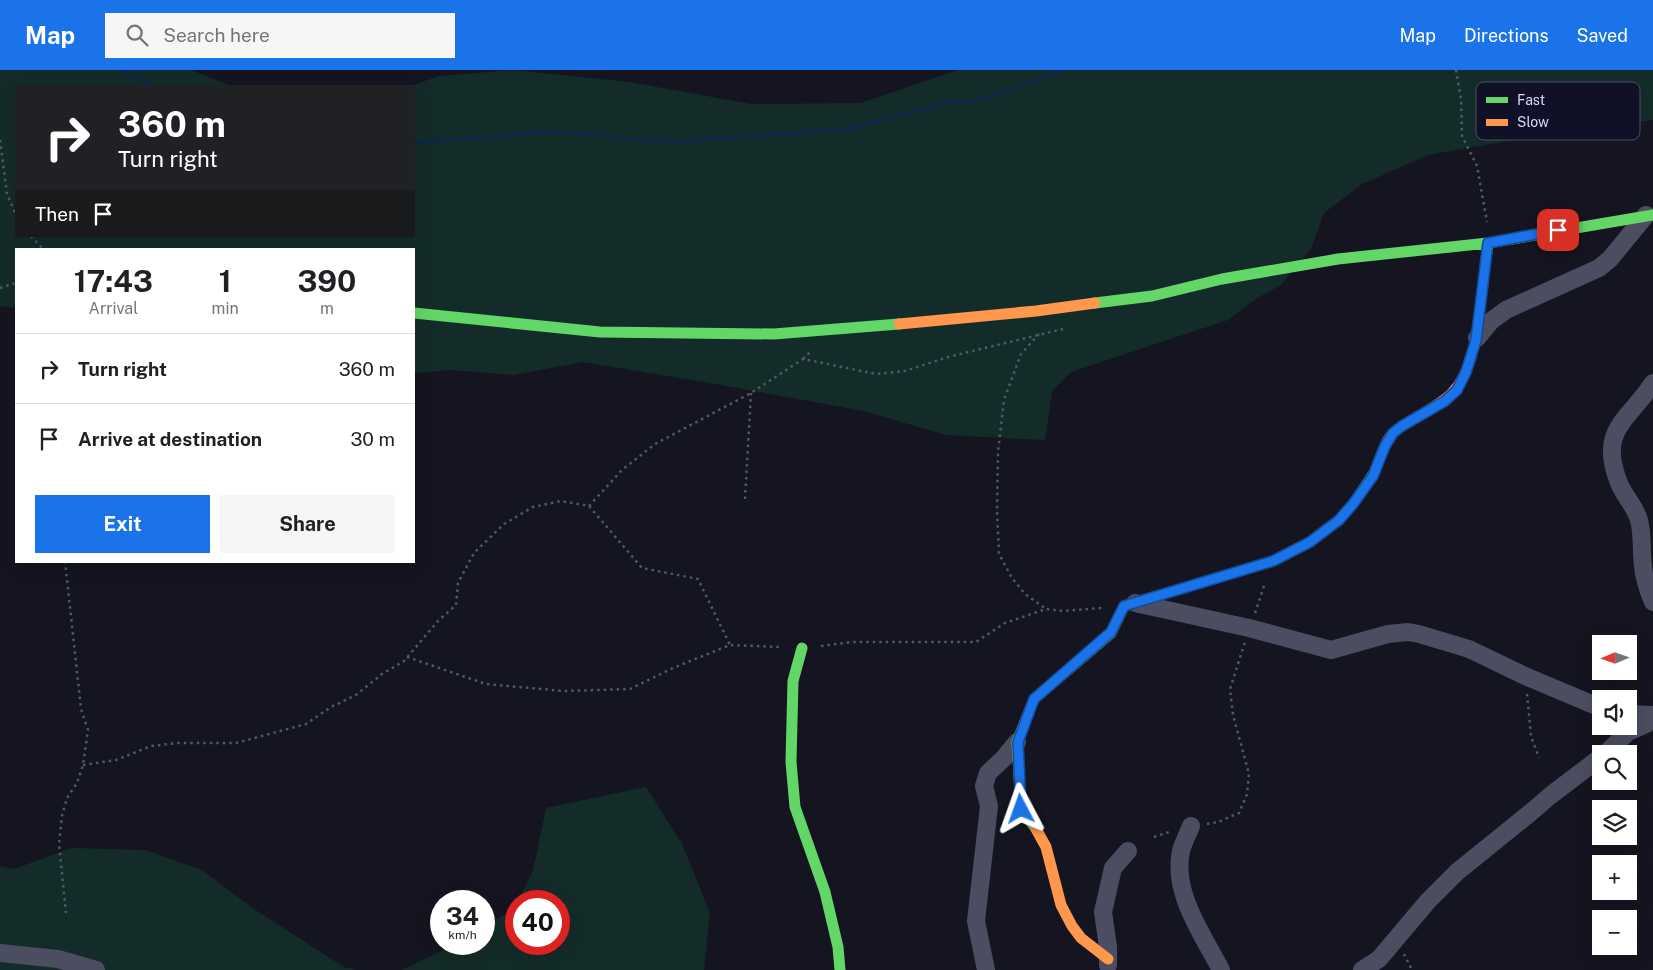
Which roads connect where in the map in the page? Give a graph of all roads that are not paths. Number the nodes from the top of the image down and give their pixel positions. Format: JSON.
{"nodes":[{"id":1,"x":1650,"y":215,"type":"edge"},
{"id":2,"x":1488,"y":243,"type":"junction"},
{"id":3,"x":415,"y":314,"type":"edge"},
{"id":4,"x":1476,"y":340,"type":"junction"},
{"id":5,"x":1653,"y":383,"type":"edge"},
{"id":6,"x":1653,"y":602,"type":"edge"},
{"id":7,"x":1129,"y":605,"type":"junction"},
{"id":8,"x":802,"y":648,"type":"road end"},
{"id":9,"x":1592,"y":704,"type":"edge"},
{"id":10,"x":1637,"y":714,"type":"edge"},
{"id":11,"x":1653,"y":715,"type":"edge"},
{"id":12,"x":1653,"y":720,"type":"edge"},
{"id":13,"x":1018,"y":742,"type":"junction"},
{"id":14,"x":1614,"y":745,"type":"edge"},
{"id":15,"x":1592,"y":764,"type":"edge"},
{"id":16,"x":1191,"y":826,"type":"road end"},
{"id":17,"x":1128,"y":851,"type":"dead end"},
{"id":18,"x":0,"y":952,"type":"edge"},
{"id":19,"x":1108,"y":965,"type":"edge"},
{"id":20,"x":96,"y":970,"type":"edge"},
{"id":21,"x":840,"y":970,"type":"edge"},
{"id":22,"x":986,"y":970,"type":"edge"},
{"id":23,"x":1221,"y":970,"type":"edge"},
{"id":24,"x":1362,"y":970,"type":"edge"}],
"edges":[{"from":1,"to":2,"type":"street"},
{"from":1,"to":4,"type":"street"},
{"from":2,"to":3,"type":"street"},
{"from":2,"to":4,"type":"street"},
{"from":4,"to":7,"type":"street"},
{"from":5,"to":6,"type":"street"},
{"from":7,"to":9,"type":"street"},
{"from":7,"to":13,"type":"street"},
{"from":8,"to":21,"type":"street"},
{"from":10,"to":11,"type":"street"},
{"from":12,"to":14,"type":"street"},
{"from":13,"to":19,"type":"street"},
{"from":13,"to":22,"type":"street"},
{"from":15,"to":24,"type":"street"},
{"from":16,"to":23,"type":"street"},
{"from":17,"to":19,"type":"street"},
{"from":18,"to":20,"type":"street"}]}
